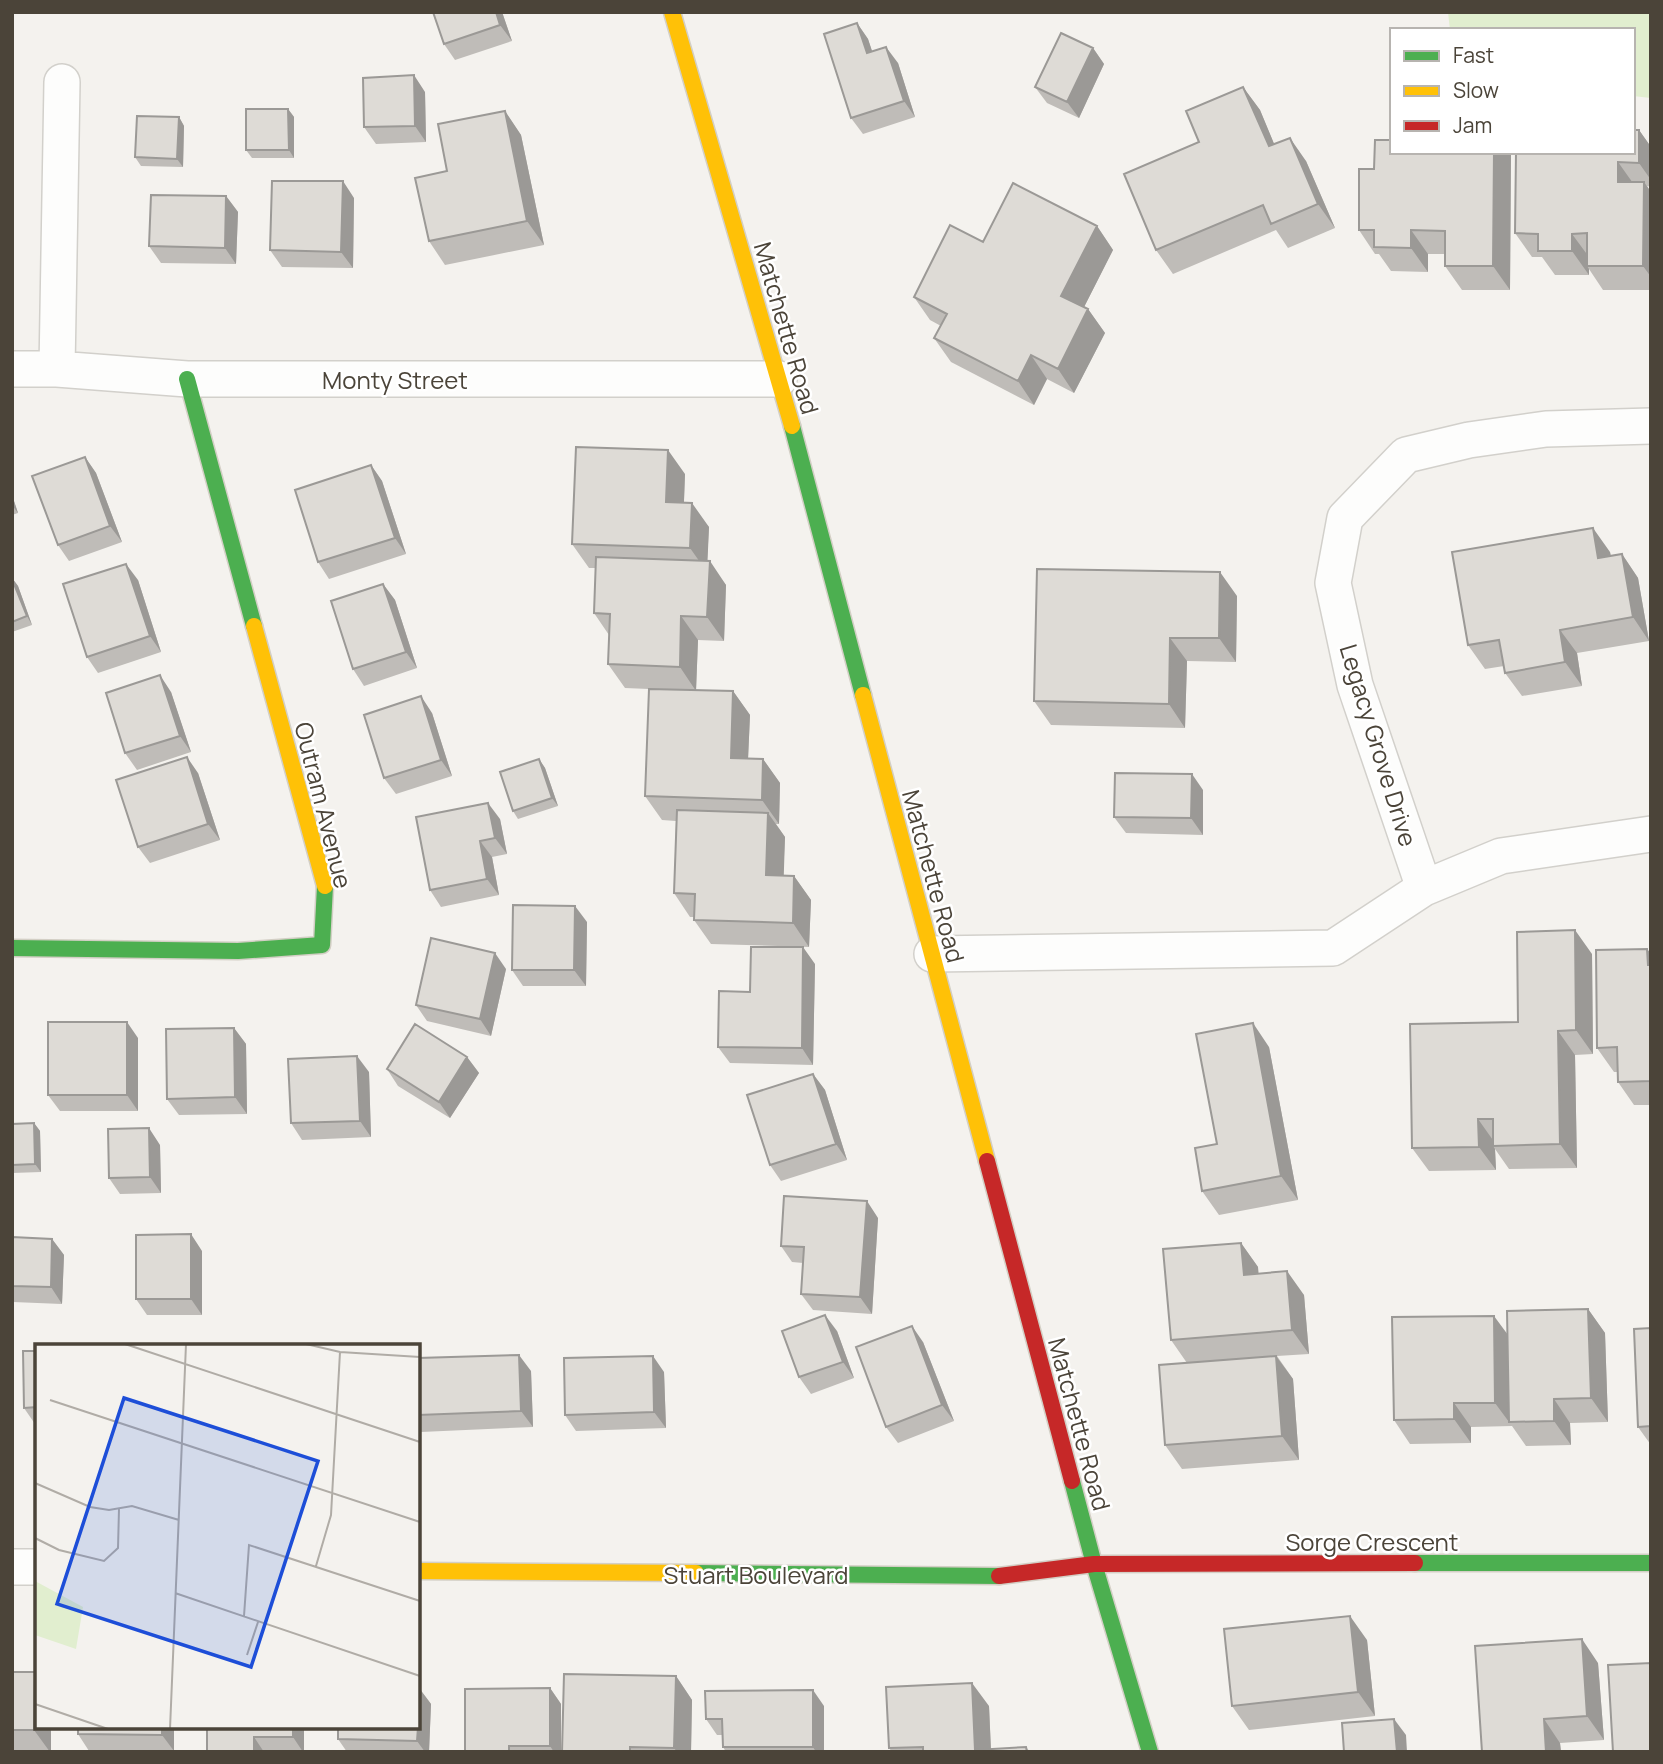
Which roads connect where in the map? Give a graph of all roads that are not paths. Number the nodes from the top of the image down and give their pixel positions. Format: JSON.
{"nodes":[{"id":1,"x":672,"y":12,"type":"edge"},
{"id":2,"x":62,"y":82,"type":"dead end"},
{"id":3,"x":12,"y":369,"type":"edge"},
{"id":4,"x":57,"y":369,"type":"junction"},
{"id":5,"x":187,"y":379,"type":"junction"},
{"id":6,"x":779,"y":379,"type":"junction"},
{"id":7,"x":1651,"y":426,"type":"edge"},
{"id":8,"x":1651,"y":834,"type":"edge"},
{"id":9,"x":1424,"y":888,"type":"junction"},
{"id":10,"x":12,"y":948,"type":"edge"},
{"id":11,"x":932,"y":954,"type":"junction"},
{"id":12,"x":1651,"y":1563,"type":"edge"},
{"id":13,"x":1094,"y":1564,"type":"junction"},
{"id":14,"x":12,"y":1567,"type":"edge"},
{"id":15,"x":35,"y":1567,"type":"edge"},
{"id":16,"x":420,"y":1571,"type":"edge"},
{"id":17,"x":1150,"y":1752,"type":"edge"}],
"edges":[{"from":1,"to":6,"type":"street","name":"Matchette Road"},
{"from":2,"to":4,"type":"street"},
{"from":3,"to":4,"type":"street","name":"Monty Street"},
{"from":4,"to":5,"type":"street","name":"Monty Street"},
{"from":5,"to":6,"type":"street","name":"Monty Street"},
{"from":5,"to":10,"type":"street","name":"Outram Avenue"},
{"from":6,"to":11,"type":"street","name":"Matchette Road"},
{"from":7,"to":9,"type":"street","name":"Legacy Grove Drive"},
{"from":8,"to":9,"type":"street"},
{"from":9,"to":11,"type":"street"},
{"from":11,"to":13,"type":"street","name":"Matchette Road"},
{"from":12,"to":13,"type":"street","name":"Sorge Crescent"},
{"from":13,"to":16,"type":"street","name":"Stuart Boulevard"},
{"from":13,"to":17,"type":"street","name":"Matchette Road"},
{"from":14,"to":15,"type":"street"}]}
